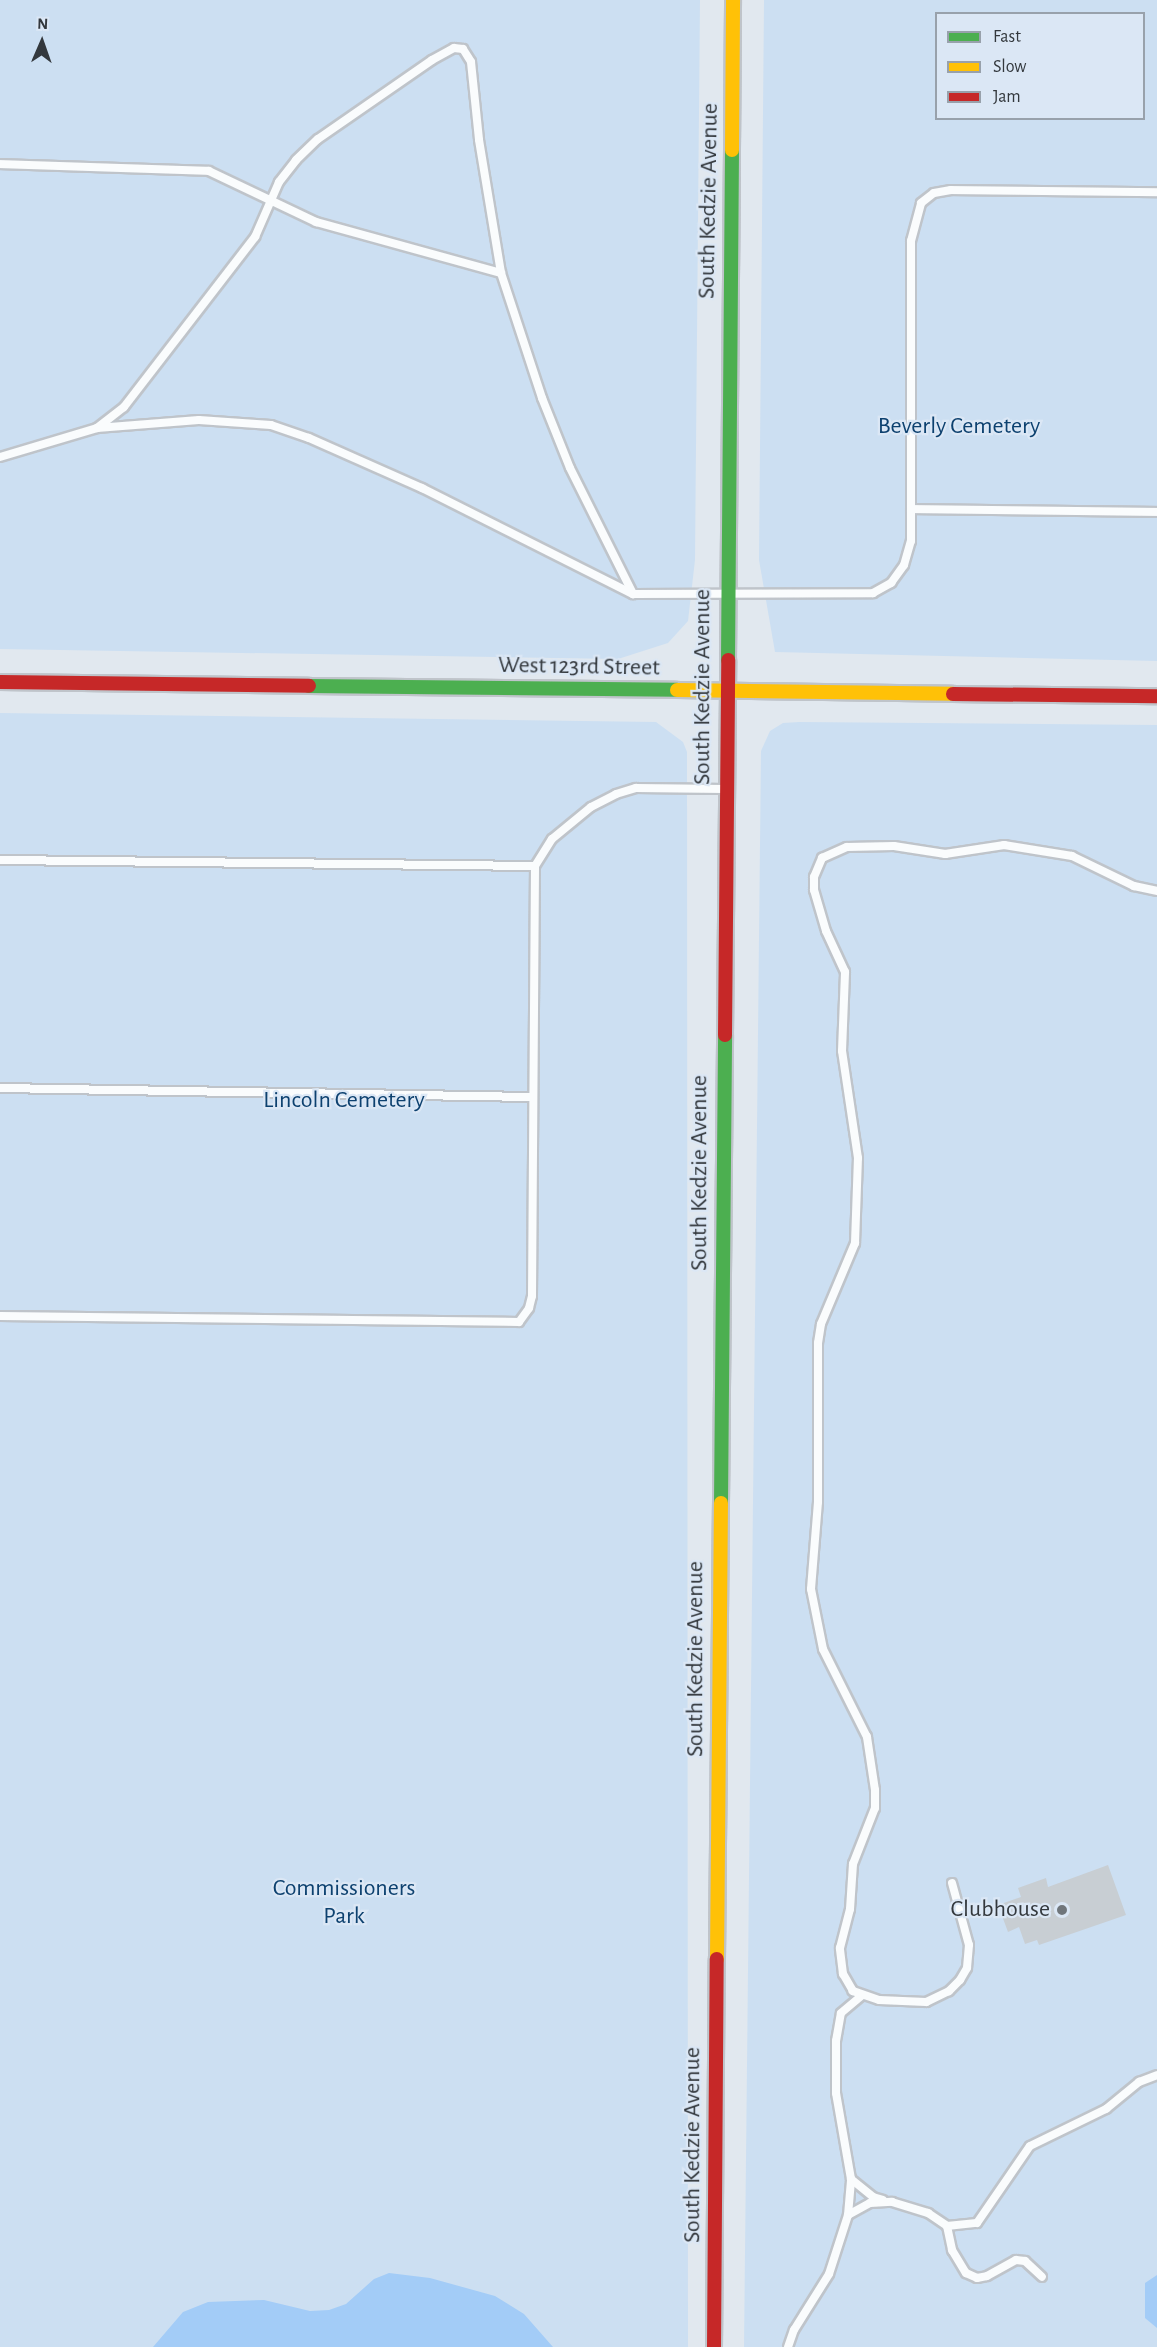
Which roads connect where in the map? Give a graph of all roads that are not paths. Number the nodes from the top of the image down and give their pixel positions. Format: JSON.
{"nodes":[{"id":1,"x":733,"y":0,"type":"edge"},
{"id":2,"x":0,"y":164,"type":"edge"},
{"id":3,"x":1157,"y":192,"type":"edge"},
{"id":4,"x":271,"y":202,"type":"junction"},
{"id":5,"x":501,"y":273,"type":"junction"},
{"id":6,"x":97,"y":428,"type":"junction"},
{"id":7,"x":0,"y":458,"type":"edge"},
{"id":8,"x":911,"y":509,"type":"junction"},
{"id":9,"x":1157,"y":513,"type":"edge"},
{"id":10,"x":633,"y":594,"type":"junction"},
{"id":11,"x":726,"y":596,"type":"junction"},
{"id":12,"x":0,"y":682,"type":"edge"},
{"id":13,"x":725,"y":692,"type":"junction"},
{"id":14,"x":1157,"y":696,"type":"edge"},
{"id":15,"x":724,"y":789,"type":"junction"},
{"id":16,"x":0,"y":860,"type":"edge"},
{"id":17,"x":534,"y":866,"type":"junction"},
{"id":18,"x":1157,"y":891,"type":"edge"},
{"id":19,"x":0,"y":1088,"type":"edge"},
{"id":20,"x":533,"y":1097,"type":"junction"},
{"id":21,"x":0,"y":1316,"type":"edge"},
{"id":22,"x":951,"y":1883,"type":"dead end"},
{"id":23,"x":861,"y":1996,"type":"junction"},
{"id":24,"x":1157,"y":2075,"type":"edge"},
{"id":25,"x":851,"y":2179,"type":"junction"},
{"id":26,"x":892,"y":2202,"type":"junction"},
{"id":27,"x":848,"y":2215,"type":"junction"},
{"id":28,"x":947,"y":2226,"type":"junction"},
{"id":29,"x":1042,"y":2277,"type":"dead end"},
{"id":30,"x":714,"y":2347,"type":"edge"},
{"id":31,"x":788,"y":2347,"type":"edge"}],
"edges":[{"from":1,"to":11,"type":"main road","name":"South Kedzie Avenue"},
{"from":2,"to":4,"type":"lane"},
{"from":3,"to":8,"type":"lane"},
{"from":4,"to":5,"type":"lane"},
{"from":4,"to":5,"type":"lane"},
{"from":4,"to":6,"type":"lane"},
{"from":5,"to":10,"type":"lane"},
{"from":6,"to":7,"type":"lane"},
{"from":6,"to":10,"type":"lane"},
{"from":8,"to":9,"type":"lane"},
{"from":8,"to":11,"type":"lane"},
{"from":10,"to":11,"type":"lane"},
{"from":11,"to":13,"type":"main road","name":"South Kedzie Avenue"},
{"from":12,"to":13,"type":"main road","name":"West 123rd Street"},
{"from":13,"to":14,"type":"main road","name":"West 123rd Street"},
{"from":13,"to":15,"type":"main road","name":"South Kedzie Avenue"},
{"from":15,"to":17,"type":"lane"},
{"from":15,"to":30,"type":"main road","name":"South Kedzie Avenue"},
{"from":16,"to":17,"type":"lane"},
{"from":17,"to":20,"type":"lane"},
{"from":18,"to":23,"type":"lane"},
{"from":19,"to":20,"type":"lane"},
{"from":20,"to":21,"type":"lane"},
{"from":22,"to":23,"type":"lane"},
{"from":23,"to":25,"type":"lane"},
{"from":24,"to":28,"type":"lane"},
{"from":25,"to":26,"type":"lane"},
{"from":25,"to":27,"type":"lane"},
{"from":26,"to":27,"type":"lane"},
{"from":26,"to":28,"type":"lane"},
{"from":27,"to":31,"type":"lane"},
{"from":28,"to":29,"type":"lane"}]}
